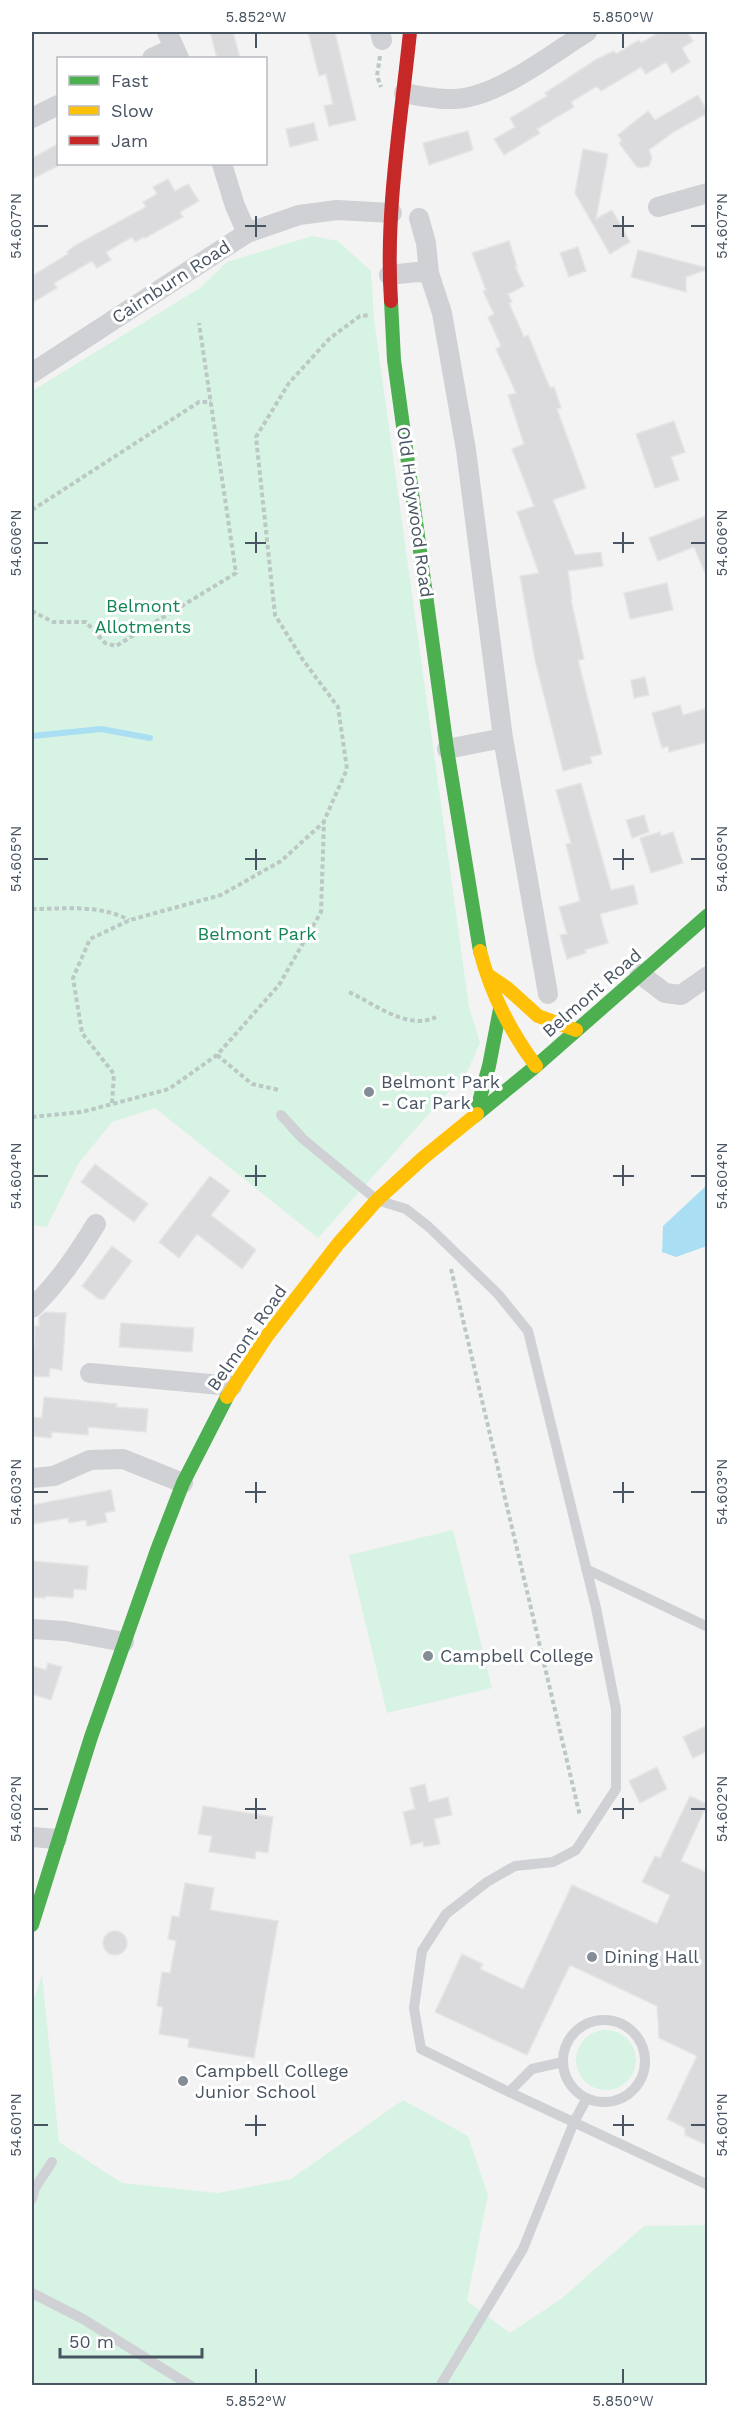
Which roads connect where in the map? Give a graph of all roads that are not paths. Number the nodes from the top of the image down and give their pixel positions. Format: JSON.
{"nodes":[{"id":1,"x":410,"y":32,"type":"edge"},
{"id":2,"x":587,"y":32,"type":"edge"},
{"id":3,"x":173,"y":46,"type":"edge"},
{"id":4,"x":154,"y":57,"type":"edge"},
{"id":5,"x":404,"y":93,"type":"junction"},
{"id":6,"x":57,"y":106,"type":"edge"},
{"id":7,"x":32,"y":118,"type":"edge"},
{"id":8,"x":222,"y":165,"type":"edge"},
{"id":9,"x":708,"y":193,"type":"edge"},
{"id":10,"x":658,"y":207,"type":"dead end"},
{"id":11,"x":392,"y":213,"type":"junction"},
{"id":12,"x":419,"y":218,"type":"dead end"},
{"id":13,"x":247,"y":233,"type":"junction"},
{"id":14,"x":429,"y":273,"type":"junction"},
{"id":15,"x":388,"y":275,"type":"junction"},
{"id":16,"x":32,"y":373,"type":"edge"},
{"id":17,"x":503,"y":738,"type":"junction"},
{"id":18,"x":447,"y":749,"type":"junction"},
{"id":19,"x":708,"y":915,"type":"edge"},
{"id":20,"x":486,"y":974,"type":"junction"},
{"id":21,"x":640,"y":974,"type":"junction"},
{"id":22,"x":708,"y":976,"type":"edge"},
{"id":23,"x":548,"y":994,"type":"dead end"},
{"id":24,"x":500,"y":1009,"type":"junction"},
{"id":25,"x":576,"y":1030,"type":"junction"},
{"id":26,"x":536,"y":1066,"type":"junction"},
{"id":27,"x":280,"y":1115,"type":"dead end"},
{"id":28,"x":475,"y":1116,"type":"junction"},
{"id":29,"x":377,"y":1200,"type":"junction"},
{"id":30,"x":96,"y":1224,"type":"dead end"},
{"id":31,"x":32,"y":1308,"type":"edge"},
{"id":32,"x":90,"y":1373,"type":"dead end"},
{"id":33,"x":232,"y":1386,"type":"junction"},
{"id":34,"x":32,"y":1478,"type":"edge"},
{"id":35,"x":183,"y":1483,"type":"junction"},
{"id":36,"x":586,"y":1569,"type":"junction"},
{"id":37,"x":708,"y":1627,"type":"edge"},
{"id":38,"x":32,"y":1629,"type":"edge"},
{"id":39,"x":124,"y":1642,"type":"junction"},
{"id":40,"x":32,"y":1837,"type":"edge"},
{"id":41,"x":57,"y":1839,"type":"junction"},
{"id":42,"x":32,"y":1925,"type":"edge"},
{"id":43,"x":562,"y":2062,"type":"junction"},
{"id":44,"x":508,"y":2092,"type":"junction"},
{"id":45,"x":587,"y":2098,"type":"junction"},
{"id":46,"x":574,"y":2122,"type":"junction"},
{"id":47,"x":52,"y":2162,"type":"dead end"},
{"id":48,"x":708,"y":2185,"type":"edge"},
{"id":49,"x":32,"y":2199,"type":"edge"},
{"id":50,"x":32,"y":2293,"type":"edge"},
{"id":51,"x":191,"y":2385,"type":"edge"},
{"id":52,"x":440,"y":2385,"type":"edge"}],
"edges":[{"from":1,"to":5,"type":"street","name":"Old Holywood Road"},
{"from":2,"to":5,"type":"street"},
{"from":3,"to":4,"type":"street"},
{"from":5,"to":11,"type":"street","name":"Old Holywood Road"},
{"from":6,"to":7,"type":"street"},
{"from":8,"to":13,"type":"street"},
{"from":9,"to":10,"type":"street"},
{"from":11,"to":13,"type":"street","name":"Cairnburn Road"},
{"from":11,"to":15,"type":"street","name":"Old Holywood Road"},
{"from":12,"to":14,"type":"street"},
{"from":13,"to":16,"type":"street","name":"Cairnburn Road"},
{"from":14,"to":15,"type":"street"},
{"from":14,"to":17,"type":"street"},
{"from":15,"to":18,"type":"street","name":"Old Holywood Road"},
{"from":17,"to":18,"type":"street"},
{"from":17,"to":23,"type":"street"},
{"from":18,"to":20,"type":"street","name":"Old Holywood Road"},
{"from":19,"to":21,"type":"street","name":"Belmont Road"},
{"from":20,"to":24,"type":"street","name":"Old Holywood Road"},
{"from":20,"to":25,"type":"street"},
{"from":21,"to":22,"type":"street"},
{"from":21,"to":25,"type":"street","name":"Belmont Road"},
{"from":24,"to":26,"type":"street","name":"Old Holywood Road"},
{"from":24,"to":28,"type":"street"},
{"from":25,"to":26,"type":"street","name":"Belmont Road"},
{"from":26,"to":28,"type":"street","name":"Belmont Road"},
{"from":27,"to":29,"type":"lane"},
{"from":28,"to":29,"type":"street","name":"Belmont Road"},
{"from":29,"to":33,"type":"street","name":"Belmont Road"},
{"from":29,"to":36,"type":"lane"},
{"from":30,"to":31,"type":"street"},
{"from":32,"to":33,"type":"street"},
{"from":33,"to":35,"type":"street","name":"Belmont Road"},
{"from":34,"to":35,"type":"street"},
{"from":35,"to":39,"type":"street","name":"Belmont Road"},
{"from":36,"to":37,"type":"lane"},
{"from":36,"to":44,"type":"lane"},
{"from":38,"to":39,"type":"street"},
{"from":39,"to":41,"type":"street","name":"Belmont Road"},
{"from":40,"to":41,"type":"street"},
{"from":41,"to":42,"type":"street","name":"Belmont Road"},
{"from":43,"to":44,"type":"lane"},
{"from":43,"to":45,"type":"lane"},
{"from":43,"to":45,"type":"lane"},
{"from":44,"to":46,"type":"lane"},
{"from":45,"to":46,"type":"lane"},
{"from":46,"to":48,"type":"lane"},
{"from":46,"to":52,"type":"lane"},
{"from":47,"to":49,"type":"lane"},
{"from":50,"to":51,"type":"lane"}]}
